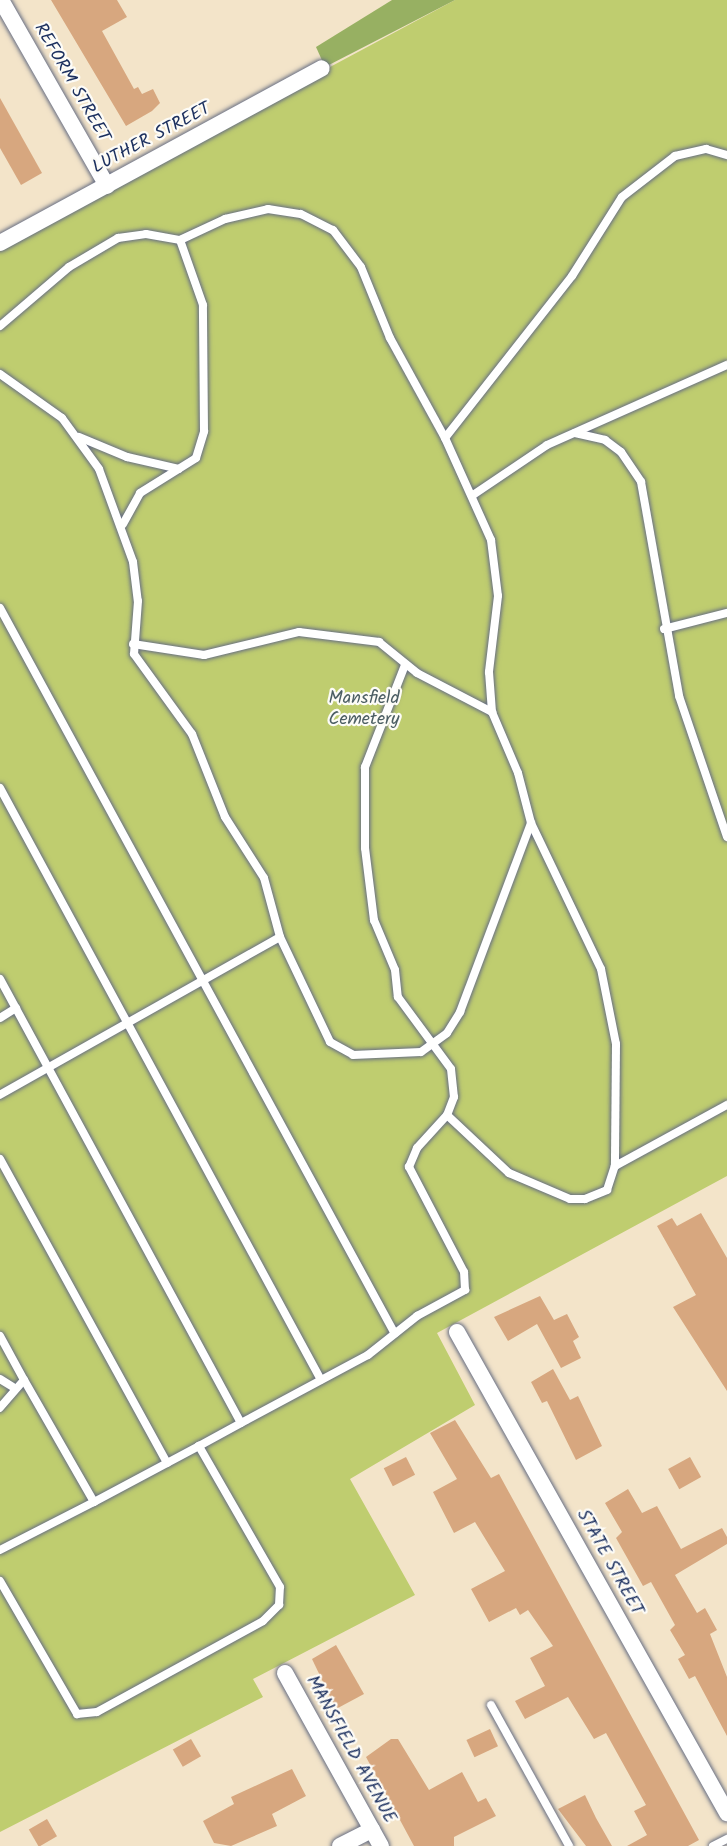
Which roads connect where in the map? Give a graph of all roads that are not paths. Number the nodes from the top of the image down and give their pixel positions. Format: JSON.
{"nodes":[{"id":1,"x":1,"y":0,"type":"edge"},
{"id":2,"x":322,"y":68,"type":"dead end"},
{"id":3,"x":726,"y":152,"type":"edge"},
{"id":4,"x":107,"y":186,"type":"junction"},
{"id":5,"x":180,"y":240,"type":"junction"},
{"id":6,"x":0,"y":243,"type":"edge"},
{"id":7,"x":0,"y":326,"type":"edge"},
{"id":8,"x":727,"y":365,"type":"edge"},
{"id":9,"x":0,"y":374,"type":"edge"},
{"id":10,"x":575,"y":433,"type":"junction"},
{"id":11,"x":78,"y":436,"type":"junction"},
{"id":12,"x":445,"y":438,"type":"junction"},
{"id":13,"x":179,"y":469,"type":"junction"},
{"id":14,"x":473,"y":495,"type":"junction"},
{"id":15,"x":123,"y":524,"type":"junction"},
{"id":16,"x":0,"y":608,"type":"edge"},
{"id":17,"x":727,"y":613,"type":"edge"},
{"id":18,"x":664,"y":629,"type":"junction"},
{"id":19,"x":133,"y":644,"type":"junction"},
{"id":20,"x":405,"y":665,"type":"junction"},
{"id":21,"x":492,"y":712,"type":"junction"},
{"id":22,"x":0,"y":788,"type":"edge"},
{"id":23,"x":531,"y":823,"type":"junction"},
{"id":24,"x":727,"y":837,"type":"edge"},
{"id":25,"x":280,"y":936,"type":"junction"},
{"id":26,"x":0,"y":979,"type":"edge"},
{"id":27,"x":203,"y":979,"type":"junction"},
{"id":28,"x":16,"y":1008,"type":"junction"},
{"id":29,"x":0,"y":1018,"type":"edge"},
{"id":30,"x":128,"y":1024,"type":"junction"},
{"id":31,"x":430,"y":1046,"type":"junction"},
{"id":32,"x":48,"y":1068,"type":"junction"},
{"id":33,"x":0,"y":1095,"type":"edge"},
{"id":34,"x":727,"y":1105,"type":"edge"},
{"id":35,"x":447,"y":1115,"type":"junction"},
{"id":36,"x":0,"y":1159,"type":"edge"},
{"id":37,"x":615,"y":1166,"type":"junction"},
{"id":38,"x":457,"y":1332,"type":"dead end"},
{"id":39,"x":395,"y":1334,"type":"junction"},
{"id":40,"x":0,"y":1336,"type":"edge"},
{"id":41,"x":0,"y":1379,"type":"edge"},
{"id":42,"x":24,"y":1380,"type":"junction"},
{"id":43,"x":321,"y":1380,"type":"junction"},
{"id":44,"x":13,"y":1386,"type":"junction"},
{"id":45,"x":0,"y":1408,"type":"edge"},
{"id":46,"x":241,"y":1423,"type":"junction"},
{"id":47,"x":199,"y":1446,"type":"junction"},
{"id":48,"x":167,"y":1463,"type":"junction"},
{"id":49,"x":94,"y":1502,"type":"junction"},
{"id":50,"x":0,"y":1550,"type":"edge"},
{"id":51,"x":0,"y":1581,"type":"edge"},
{"id":52,"x":285,"y":1673,"type":"dead end"},
{"id":53,"x":491,"y":1705,"type":"dead end"},
{"id":54,"x":727,"y":1814,"type":"edge"},
{"id":55,"x":372,"y":1830,"type":"junction"},
{"id":56,"x":727,"y":1839,"type":"edge"},
{"id":57,"x":340,"y":1846,"type":"edge"},
{"id":58,"x":381,"y":1846,"type":"edge"},
{"id":59,"x":569,"y":1846,"type":"edge"},
{"id":60,"x":714,"y":1846,"type":"edge"}],
"edges":[{"from":1,"to":4,"type":"street","name":"REFORM STREET"},
{"from":2,"to":4,"type":"street","name":"LUTHER STREET"},
{"from":3,"to":12,"type":"lane"},
{"from":4,"to":6,"type":"street","name":"LUTHER STREET"},
{"from":5,"to":7,"type":"lane"},
{"from":5,"to":12,"type":"lane"},
{"from":5,"to":13,"type":"lane"},
{"from":8,"to":10,"type":"lane"},
{"from":9,"to":11,"type":"lane"},
{"from":10,"to":14,"type":"lane"},
{"from":10,"to":18,"type":"lane"},
{"from":11,"to":13,"type":"lane"},
{"from":11,"to":15,"type":"lane"},
{"from":12,"to":14,"type":"lane"},
{"from":13,"to":15,"type":"lane"},
{"from":14,"to":21,"type":"lane"},
{"from":15,"to":19,"type":"lane"},
{"from":16,"to":27,"type":"lane"},
{"from":17,"to":18,"type":"lane"},
{"from":18,"to":24,"type":"lane"},
{"from":19,"to":20,"type":"lane"},
{"from":19,"to":25,"type":"lane"},
{"from":20,"to":21,"type":"lane"},
{"from":20,"to":31,"type":"lane"},
{"from":21,"to":23,"type":"lane"},
{"from":22,"to":30,"type":"lane"},
{"from":23,"to":31,"type":"lane"},
{"from":23,"to":37,"type":"lane"},
{"from":25,"to":27,"type":"lane"},
{"from":25,"to":31,"type":"lane"},
{"from":26,"to":28,"type":"lane"},
{"from":27,"to":30,"type":"lane"},
{"from":27,"to":39,"type":"lane"},
{"from":28,"to":29,"type":"lane"},
{"from":28,"to":32,"type":"lane"},
{"from":30,"to":32,"type":"lane"},
{"from":30,"to":43,"type":"lane"},
{"from":31,"to":35,"type":"lane"},
{"from":32,"to":33,"type":"lane"},
{"from":32,"to":46,"type":"lane"},
{"from":34,"to":37,"type":"lane"},
{"from":35,"to":37,"type":"lane"},
{"from":35,"to":39,"type":"lane"},
{"from":36,"to":48,"type":"lane"},
{"from":38,"to":54,"type":"street","name":"STATE STREET"},
{"from":39,"to":43,"type":"lane"},
{"from":40,"to":42,"type":"lane"},
{"from":41,"to":44,"type":"lane"},
{"from":42,"to":44,"type":"lane"},
{"from":42,"to":49,"type":"lane"},
{"from":43,"to":46,"type":"lane"},
{"from":44,"to":45,"type":"lane"},
{"from":46,"to":47,"type":"lane"},
{"from":47,"to":48,"type":"lane"},
{"from":47,"to":51,"type":"lane"},
{"from":48,"to":49,"type":"lane"},
{"from":49,"to":50,"type":"lane"},
{"from":52,"to":55,"type":"street","name":"MANSFIELD AVENUE"},
{"from":53,"to":59,"type":"lane"},
{"from":55,"to":57,"type":"street"},
{"from":55,"to":58,"type":"street","name":"MANSFIELD AVENUE"},
{"from":56,"to":60,"type":"lane"}]}
